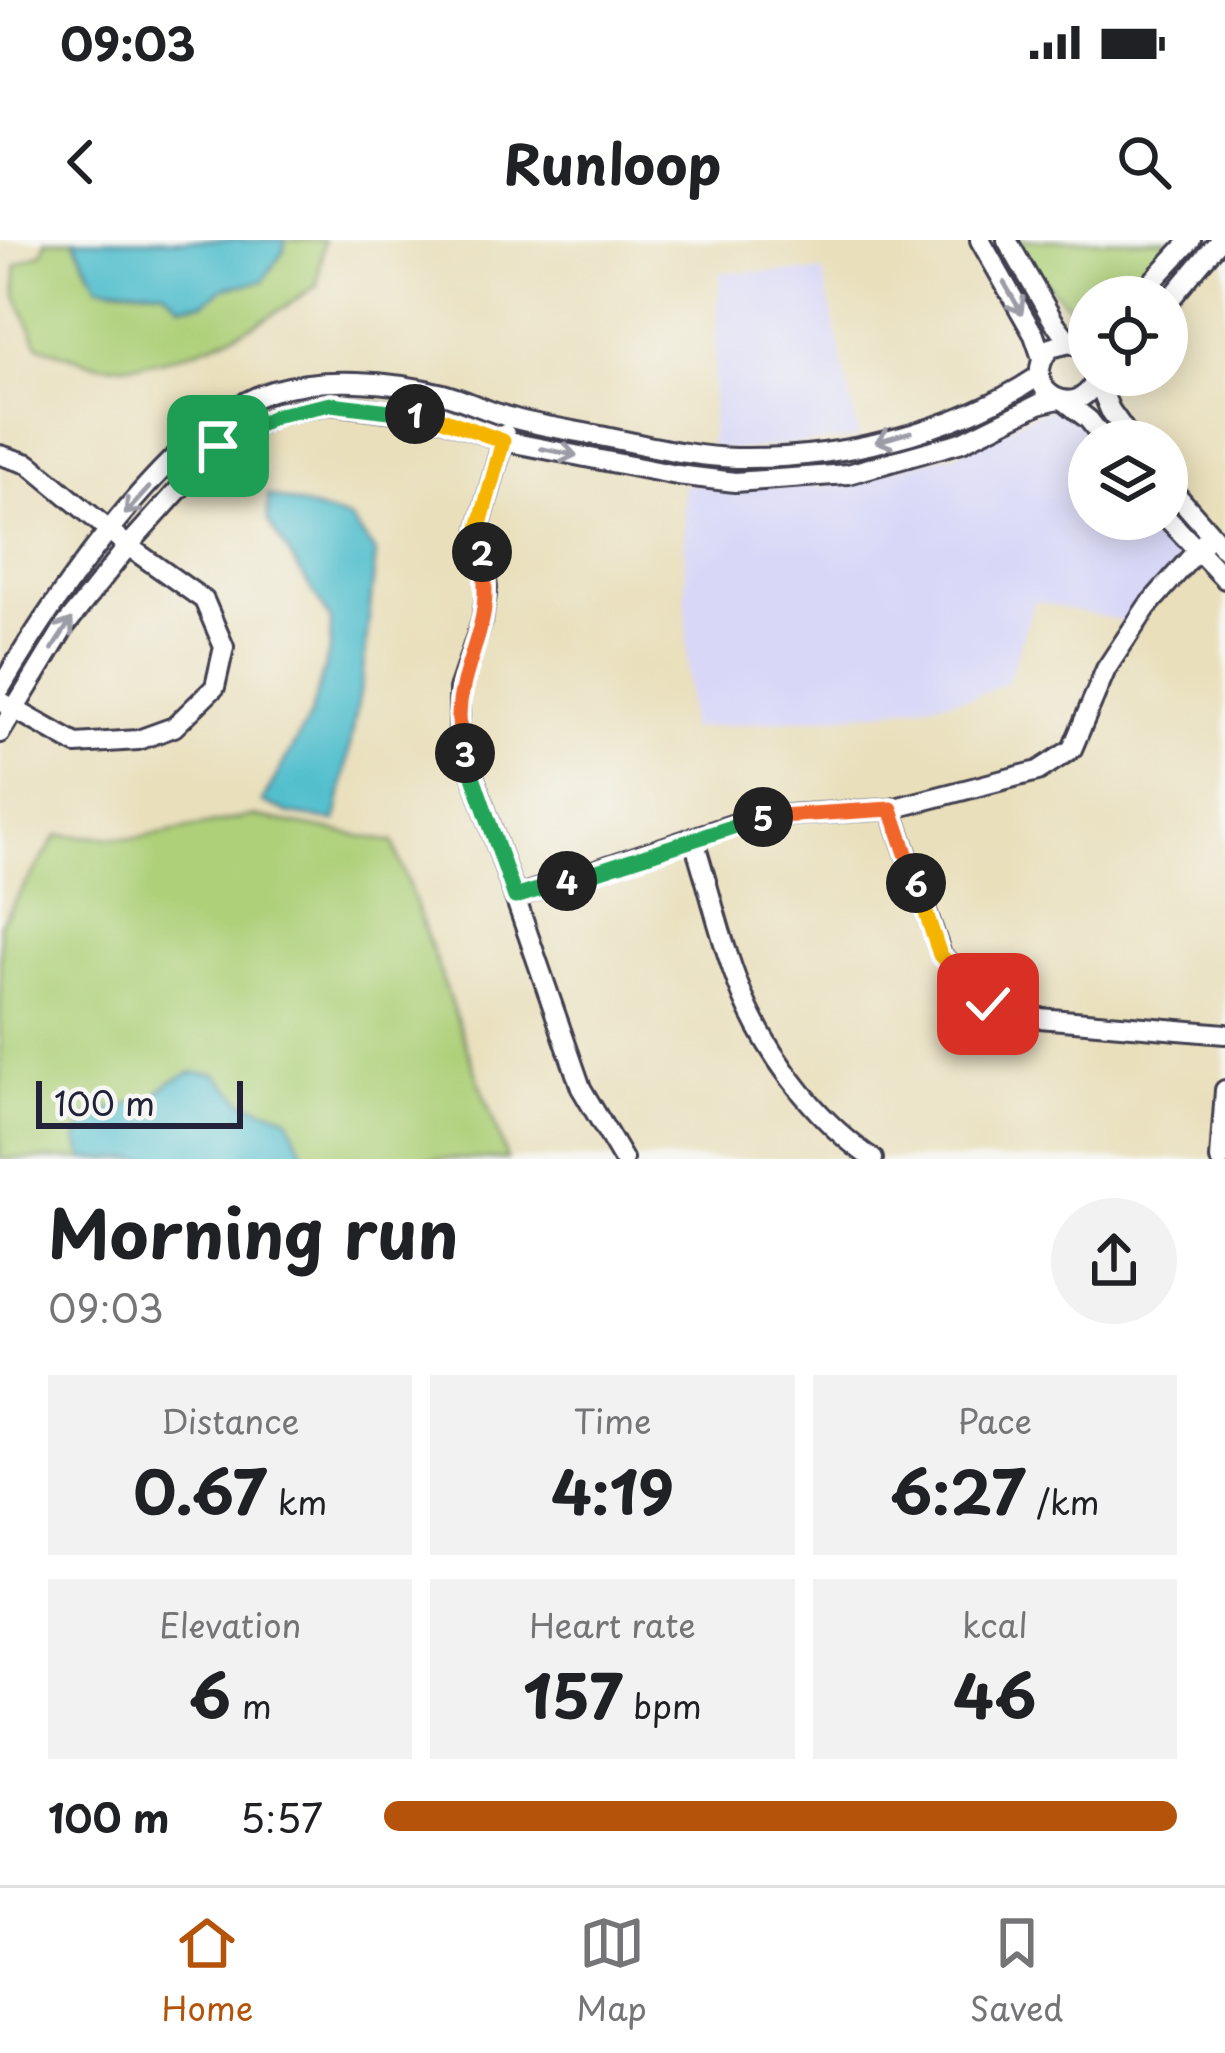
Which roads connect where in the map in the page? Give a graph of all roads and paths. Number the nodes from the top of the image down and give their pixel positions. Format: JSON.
{"nodes":[{"id":1,"x":980,"y":240,"type":"edge"},
{"id":2,"x":1007,"y":240,"type":"edge"},
{"id":3,"x":1191,"y":240,"type":"edge"},
{"id":4,"x":1220,"y":240,"type":"edge"},
{"id":5,"x":1158,"y":276,"type":"edge"},
{"id":6,"x":1188,"y":278,"type":"edge"},
{"id":7,"x":1068,"y":325,"type":"edge"},
{"id":8,"x":1068,"y":344,"type":"edge"},
{"id":9,"x":1041,"y":367,"type":"junction"},
{"id":10,"x":330,"y":380,"type":"junction"},
{"id":11,"x":1080,"y":396,"type":"edge"},
{"id":12,"x":1062,"y":400,"type":"junction"},
{"id":13,"x":331,"y":404,"type":"junction"},
{"id":14,"x":510,"y":418,"type":"junction"},
{"id":15,"x":1089,"y":420,"type":"edge"},
{"id":16,"x":948,"y":422,"type":"junction"},
{"id":17,"x":503,"y":441,"type":"junction"},
{"id":18,"x":957,"y":444,"type":"junction"},
{"id":19,"x":826,"y":451,"type":"junction"},
{"id":20,"x":700,"y":454,"type":"junction"},
{"id":21,"x":0,"y":455,"type":"edge"},
{"id":22,"x":820,"y":476,"type":"junction"},
{"id":23,"x":696,"y":477,"type":"junction"},
{"id":24,"x":1188,"y":509,"type":"edge"},
{"id":25,"x":110,"y":531,"type":"junction"},
{"id":26,"x":1210,"y":536,"type":"junction"},
{"id":27,"x":1186,"y":540,"type":"edge"},
{"id":28,"x":128,"y":546,"type":"junction"},
{"id":29,"x":1225,"y":550,"type":"edge"},
{"id":30,"x":1196,"y":552,"type":"junction"},
{"id":31,"x":1225,"y":579,"type":"edge"},
{"id":32,"x":0,"y":689,"type":"edge"},
{"id":33,"x":7,"y":706,"type":"edge"},
{"id":34,"x":0,"y":733,"type":"edge"},
{"id":35,"x":891,"y":809,"type":"junction"},
{"id":36,"x":694,"y":841,"type":"junction"},
{"id":37,"x":515,"y":897,"type":"junction"},
{"id":38,"x":1225,"y":1034,"type":"edge"},
{"id":39,"x":1225,"y":1090,"type":"edge"},
{"id":40,"x":622,"y":1159,"type":"edge"},
{"id":41,"x":873,"y":1159,"type":"edge"},
{"id":42,"x":1220,"y":1159,"type":"edge"}],
"edges":[{"from":1,"to":9,"type":"street","one_way":true},
{"from":2,"to":7,"type":"street"},
{"from":3,"to":5,"type":"street"},
{"from":4,"to":6,"type":"street"},
{"from":8,"to":9,"type":"street"},
{"from":9,"to":12,"type":"street"},
{"from":9,"to":16,"type":"street"},
{"from":10,"to":13,"type":"street"},
{"from":10,"to":14,"type":"street"},
{"from":10,"to":25,"type":"street","one_way":true},
{"from":11,"to":12,"type":"street"},
{"from":12,"to":15,"type":"street"},
{"from":12,"to":18,"type":"street"},
{"from":13,"to":17,"type":"street"},
{"from":13,"to":28,"type":"street"},
{"from":14,"to":17,"type":"street"},
{"from":14,"to":20,"type":"street"},
{"from":16,"to":18,"type":"street"},
{"from":16,"to":19,"type":"street","one_way":true},
{"from":17,"to":23,"type":"street","one_way":true},
{"from":17,"to":37,"type":"street"},
{"from":18,"to":22,"type":"street"},
{"from":19,"to":20,"type":"street"},
{"from":19,"to":22,"type":"street"},
{"from":20,"to":23,"type":"street"},
{"from":21,"to":25,"type":"street"},
{"from":22,"to":23,"type":"street"},
{"from":24,"to":26,"type":"street"},
{"from":25,"to":28,"type":"street"},
{"from":25,"to":32,"type":"street"},
{"from":26,"to":29,"type":"street"},
{"from":26,"to":30,"type":"street"},
{"from":27,"to":30,"type":"street"},
{"from":33,"to":28,"type":"street","one_way":true},
{"from":28,"to":33,"type":"street"},
{"from":30,"to":31,"type":"street"},
{"from":30,"to":35,"type":"street"},
{"from":33,"to":34,"type":"street"},
{"from":35,"to":36,"type":"street"},
{"from":35,"to":38,"type":"street"},
{"from":36,"to":37,"type":"street"},
{"from":36,"to":41,"type":"street"},
{"from":37,"to":40,"type":"street"},
{"from":39,"to":42,"type":"street"}]}
